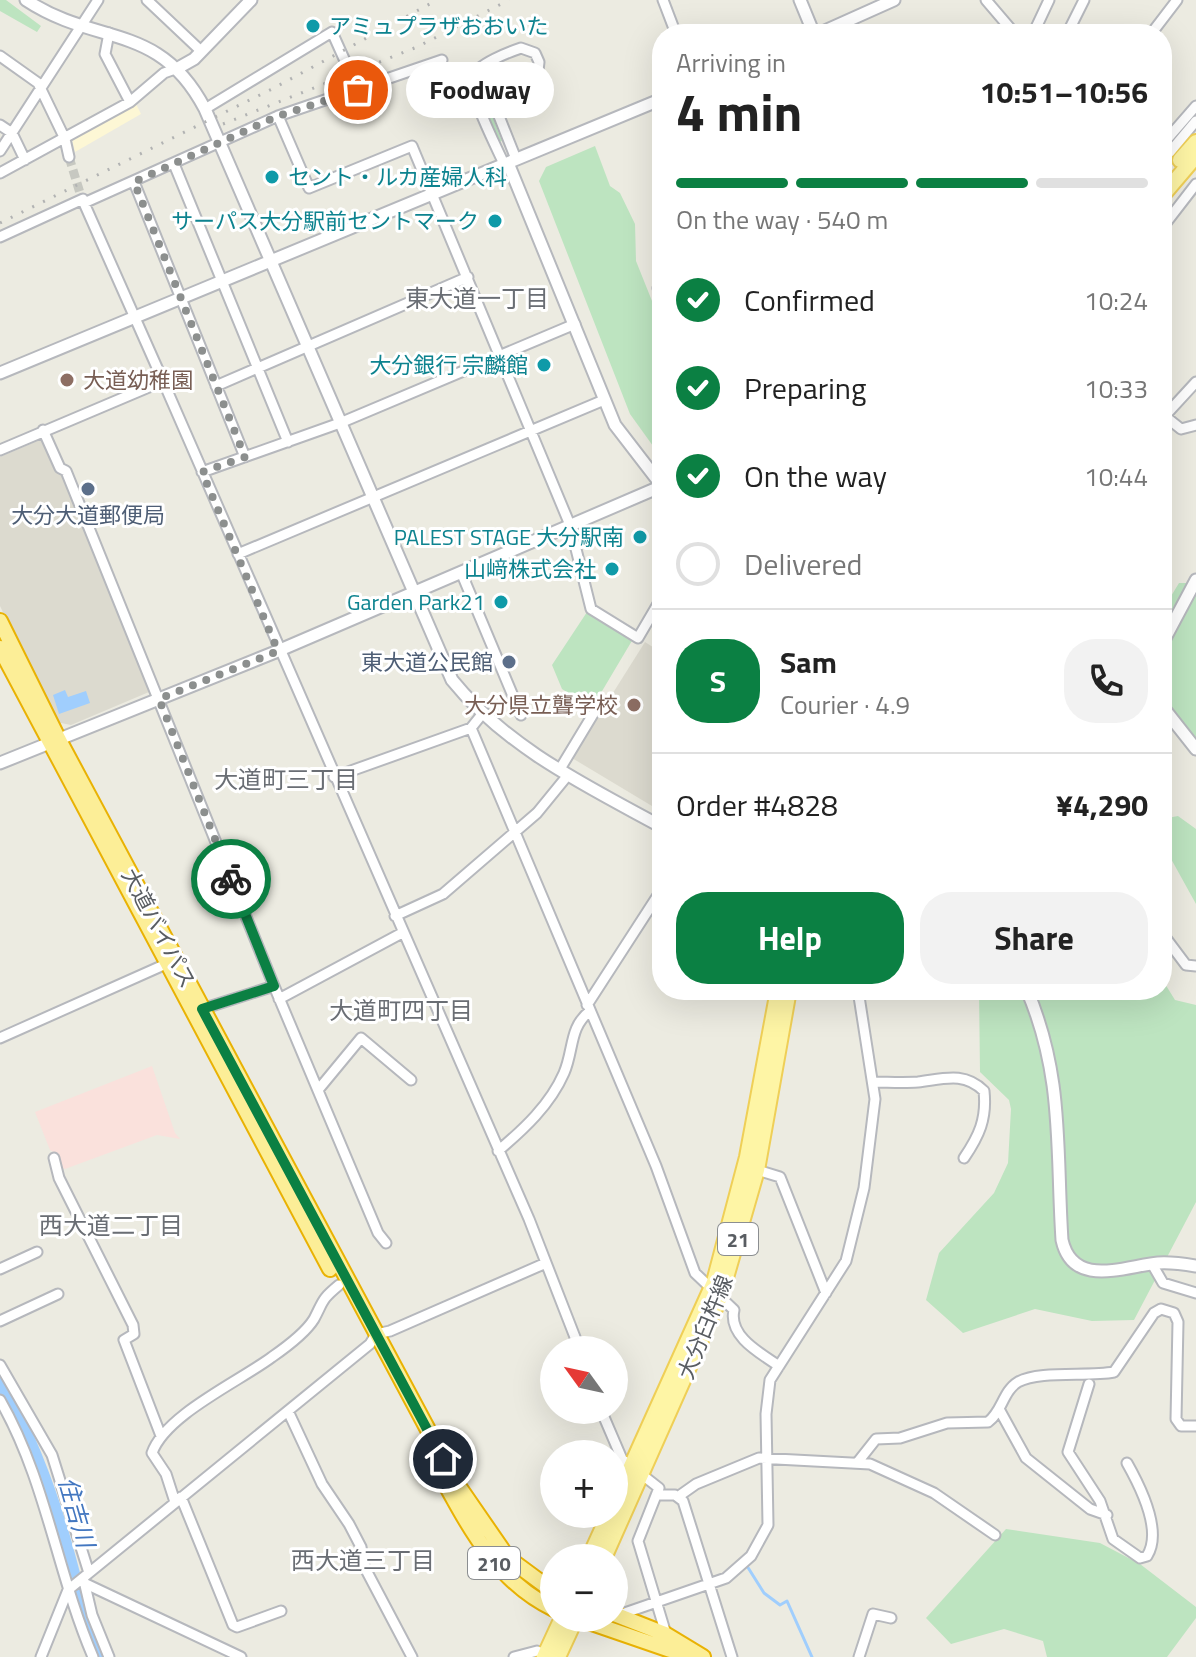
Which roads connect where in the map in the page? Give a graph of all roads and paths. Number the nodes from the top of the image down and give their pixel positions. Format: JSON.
{"nodes":[{"id":1,"x":26,"y":0,"type":"edge"},
{"id":2,"x":98,"y":0,"type":"edge"},
{"id":3,"x":147,"y":0,"type":"edge"},
{"id":4,"x":251,"y":0,"type":"edge"},
{"id":5,"x":663,"y":0,"type":"edge"},
{"id":6,"x":800,"y":0,"type":"edge"},
{"id":7,"x":894,"y":0,"type":"edge"},
{"id":8,"x":986,"y":0,"type":"edge"},
{"id":9,"x":1049,"y":0,"type":"edge"},
{"id":10,"x":1084,"y":0,"type":"edge"},
{"id":11,"x":1177,"y":0,"type":"edge"},
{"id":12,"x":875,"y":5,"type":"edge"},
{"id":13,"x":672,"y":24,"type":"edge"},
{"id":14,"x":811,"y":24,"type":"edge"},
{"id":15,"x":836,"y":24,"type":"edge"},
{"id":16,"x":1006,"y":24,"type":"edge"},
{"id":17,"x":1038,"y":24,"type":"edge"},
{"id":18,"x":1072,"y":24,"type":"edge"},
{"id":19,"x":1159,"y":24,"type":"edge"},
{"id":20,"x":82,"y":26,"type":"junction"},
{"id":21,"x":109,"y":33,"type":"junction"},
{"id":22,"x":201,"y":51,"type":"junction"},
{"id":23,"x":0,"y":56,"type":"edge"},
{"id":24,"x":442,"y":60,"type":"dead end"},
{"id":25,"x":178,"y":68,"type":"junction"},
{"id":26,"x":42,"y":90,"type":"junction"},
{"id":27,"x":358,"y":90,"type":"junction"},
{"id":28,"x":130,"y":102,"type":"junction"},
{"id":29,"x":652,"y":103,"type":"edge"},
{"id":30,"x":1196,"y":106,"type":"edge"},
{"id":31,"x":205,"y":109,"type":"junction"},
{"id":32,"x":278,"y":116,"type":"junction"},
{"id":33,"x":1196,"y":121,"type":"edge"},
{"id":34,"x":0,"y":125,"type":"edge"},
{"id":35,"x":12,"y":133,"type":"junction"},
{"id":36,"x":1172,"y":134,"type":"edge"},
{"id":37,"x":65,"y":139,"type":"junction"},
{"id":38,"x":220,"y":142,"type":"junction"},
{"id":39,"x":1196,"y":142,"type":"edge"},
{"id":40,"x":1172,"y":150,"type":"edge"},
{"id":41,"x":0,"y":151,"type":"edge"},
{"id":42,"x":1196,"y":156,"type":"edge"},
{"id":43,"x":69,"y":157,"type":"tunnel mouth"},
{"id":44,"x":25,"y":160,"type":"junction"},
{"id":45,"x":509,"y":162,"type":"junction"},
{"id":46,"x":174,"y":164,"type":"junction"},
{"id":47,"x":1172,"y":170,"type":"edge"},
{"id":48,"x":0,"y":173,"type":"edge"},
{"id":49,"x":134,"y":182,"type":"junction"},
{"id":50,"x":1172,"y":184,"type":"edge"},
{"id":51,"x":1196,"y":184,"type":"edge"},
{"id":52,"x":432,"y":194,"type":"junction"},
{"id":53,"x":82,"y":198,"type":"junction"},
{"id":54,"x":1172,"y":215,"type":"edge"},
{"id":55,"x":0,"y":237,"type":"edge"},
{"id":56,"x":271,"y":262,"type":"junction"},
{"id":57,"x":468,"y":277,"type":"junction"},
{"id":58,"x":222,"y":283,"type":"junction"},
{"id":59,"x":182,"y":299,"type":"junction"},
{"id":60,"x":134,"y":319,"type":"junction"},
{"id":61,"x":575,"y":324,"type":"junction"},
{"id":62,"x":308,"y":347,"type":"junction"},
{"id":63,"x":500,"y":356,"type":"junction"},
{"id":64,"x":258,"y":368,"type":"junction"},
{"id":65,"x":0,"y":373,"type":"edge"},
{"id":66,"x":163,"y":381,"type":"junction"},
{"id":67,"x":1196,"y":382,"type":"edge"},
{"id":68,"x":216,"y":386,"type":"junction"},
{"id":69,"x":604,"y":400,"type":"junction"},
{"id":70,"x":1172,"y":409,"type":"edge"},
{"id":71,"x":340,"y":423,"type":"junction"},
{"id":72,"x":1172,"y":423,"type":"edge"},
{"id":73,"x":1196,"y":425,"type":"edge"},
{"id":74,"x":43,"y":430,"type":"junction"},
{"id":75,"x":531,"y":431,"type":"junction"},
{"id":76,"x":288,"y":442,"type":"junction"},
{"id":77,"x":0,"y":450,"type":"edge"},
{"id":78,"x":245,"y":457,"type":"junction"},
{"id":79,"x":202,"y":472,"type":"junction"},
{"id":80,"x":652,"y":474,"type":"edge"},
{"id":81,"x":652,"y":490,"type":"edge"},
{"id":82,"x":372,"y":496,"type":"junction"},
{"id":83,"x":570,"y":525,"type":"junction"},
{"id":84,"x":238,"y":554,"type":"junction"},
{"id":85,"x":461,"y":572,"type":"junction"},
{"id":86,"x":1196,"y":580,"type":"edge"},
{"id":87,"x":414,"y":593,"type":"junction"},
{"id":88,"x":652,"y":614,"type":"edge"},
{"id":89,"x":0,"y":621,"type":"edge"},
{"id":90,"x":1172,"y":625,"type":"edge"},
{"id":91,"x":0,"y":648,"type":"edge"},
{"id":92,"x":278,"y":651,"type":"junction"},
{"id":93,"x":159,"y":699,"type":"junction"},
{"id":94,"x":595,"y":711,"type":"dead end"},
{"id":95,"x":483,"y":713,"type":"junction"},
{"id":96,"x":521,"y":715,"type":"dead end"},
{"id":97,"x":1172,"y":719,"type":"edge"},
{"id":98,"x":471,"y":728,"type":"junction"},
{"id":99,"x":54,"y":742,"type":"junction"},
{"id":100,"x":1196,"y":749,"type":"edge"},
{"id":101,"x":0,"y":763,"type":"edge"},
{"id":102,"x":564,"y":772,"type":"junction"},
{"id":103,"x":334,"y":777,"type":"junction"},
{"id":104,"x":652,"y":821,"type":"edge"},
{"id":105,"x":516,"y":832,"type":"junction"},
{"id":106,"x":652,"y":905,"type":"edge"},
{"id":107,"x":395,"y":916,"type":"junction"},
{"id":108,"x":402,"y":933,"type":"junction"},
{"id":109,"x":1172,"y":946,"type":"edge"},
{"id":110,"x":166,"y":964,"type":"junction"},
{"id":111,"x":1196,"y":966,"type":"edge"},
{"id":112,"x":274,"y":986,"type":"junction"},
{"id":113,"x":279,"y":999,"type":"junction"},
{"id":114,"x":776,"y":1000,"type":"edge"},
{"id":115,"x":787,"y":1000,"type":"edge"},
{"id":116,"x":860,"y":1000,"type":"edge"},
{"id":117,"x":1031,"y":1000,"type":"edge"},
{"id":118,"x":588,"y":1008,"type":"junction"},
{"id":119,"x":202,"y":1009,"type":"junction"},
{"id":120,"x":0,"y":1038,"type":"edge"},
{"id":121,"x":411,"y":1080,"type":"dead end"},
{"id":122,"x":873,"y":1082,"type":"junction"},
{"id":123,"x":318,"y":1090,"type":"junction"},
{"id":124,"x":498,"y":1151,"type":"junction"},
{"id":125,"x":54,"y":1158,"type":"dead end"},
{"id":126,"x":964,"y":1158,"type":"dead end"},
{"id":127,"x":757,"y":1170,"type":"junction"},
{"id":128,"x":386,"y":1243,"type":"dead end"},
{"id":129,"x":37,"y":1252,"type":"dead end"},
{"id":130,"x":546,"y":1263,"type":"junction"},
{"id":131,"x":1152,"y":1264,"type":"junction"},
{"id":132,"x":1196,"y":1266,"type":"edge"},
{"id":133,"x":0,"y":1269,"type":"edge"},
{"id":134,"x":339,"y":1285,"type":"junction"},
{"id":135,"x":716,"y":1293,"type":"junction"},
{"id":136,"x":826,"y":1293,"type":"junction"},
{"id":137,"x":1196,"y":1293,"type":"edge"},
{"id":138,"x":58,"y":1294,"type":"dead end"},
{"id":139,"x":0,"y":1321,"type":"edge"},
{"id":140,"x":575,"y":1336,"type":"edge"},
{"id":141,"x":373,"y":1339,"type":"junction"},
{"id":142,"x":0,"y":1365,"type":"edge"},
{"id":143,"x":779,"y":1366,"type":"junction"},
{"id":144,"x":1089,"y":1384,"type":"dead end"},
{"id":145,"x":0,"y":1400,"type":"edge"},
{"id":146,"x":999,"y":1409,"type":"junction"},
{"id":147,"x":288,"y":1411,"type":"junction"},
{"id":148,"x":606,"y":1424,"type":"edge"},
{"id":149,"x":1196,"y":1426,"type":"edge"},
{"id":150,"x":161,"y":1436,"type":"junction"},
{"id":151,"x":765,"y":1457,"type":"junction"},
{"id":152,"x":857,"y":1463,"type":"junction"},
{"id":153,"x":1127,"y":1463,"type":"dead end"},
{"id":154,"x":636,"y":1472,"type":"junction"},
{"id":155,"x":628,"y":1484,"type":"edge"},
{"id":156,"x":658,"y":1495,"type":"junction"},
{"id":157,"x":679,"y":1496,"type":"junction"},
{"id":158,"x":178,"y":1499,"type":"junction"},
{"id":159,"x":1107,"y":1515,"type":"junction"},
{"id":160,"x":995,"y":1535,"type":"dead end"},
{"id":161,"x":609,"y":1544,"type":"edge"},
{"id":162,"x":83,"y":1579,"type":"junction"},
{"id":163,"x":540,"y":1583,"type":"edge"},
{"id":164,"x":709,"y":1583,"type":"junction"},
{"id":165,"x":68,"y":1590,"type":"junction"},
{"id":166,"x":540,"y":1599,"type":"edge"},
{"id":167,"x":655,"y":1601,"type":"junction"},
{"id":168,"x":628,"y":1610,"type":"edge"},
{"id":169,"x":281,"y":1611,"type":"dead end"},
{"id":170,"x":891,"y":1618,"type":"dead end"},
{"id":171,"x":628,"y":1620,"type":"edge"},
{"id":172,"x":558,"y":1632,"type":"edge"},
{"id":173,"x":566,"y":1632,"type":"edge"},
{"id":174,"x":614,"y":1632,"type":"edge"},
{"id":175,"x":665,"y":1634,"type":"junction"},
{"id":176,"x":670,"y":1653,"type":"edge"},
{"id":177,"x":697,"y":1654,"type":"edge"},
{"id":178,"x":550,"y":1656,"type":"edge"},
{"id":179,"x":41,"y":1657,"type":"edge"},
{"id":180,"x":93,"y":1657,"type":"edge"},
{"id":181,"x":109,"y":1657,"type":"edge"},
{"id":182,"x":241,"y":1657,"type":"edge"},
{"id":183,"x":412,"y":1657,"type":"edge"},
{"id":184,"x":514,"y":1657,"type":"edge"},
{"id":185,"x":732,"y":1657,"type":"edge"},
{"id":186,"x":859,"y":1657,"type":"edge"}],
"edges":[{"from":1,"to":20,"type":"street"},
{"from":2,"to":20,"type":"street"},
{"from":3,"to":22,"type":"street"},
{"from":4,"to":22,"type":"street"},
{"from":5,"to":13,"type":"street"},
{"from":6,"to":14,"type":"street"},
{"from":7,"to":12,"type":"street"},
{"from":8,"to":16,"type":"street"},
{"from":9,"to":17,"type":"street"},
{"from":10,"to":18,"type":"street"},
{"from":11,"to":19,"type":"street"},
{"from":12,"to":15,"type":"street"},
{"from":20,"to":21,"type":"street"},
{"from":20,"to":26,"type":"street"},
{"from":21,"to":25,"type":"street"},
{"from":21,"to":28,"type":"street"},
{"from":22,"to":25,"type":"street"},
{"from":23,"to":26,"type":"street"},
{"from":24,"to":27,"type":"street"},
{"from":25,"to":28,"type":"street"},
{"from":25,"to":31,"type":"street"},
{"from":26,"to":35,"type":"street"},
{"from":26,"to":37,"type":"street"},
{"from":27,"to":31,"type":"street"},
{"from":27,"to":32,"type":"street"},
{"from":28,"to":37,"type":"street"},
{"from":29,"to":45,"type":"street"},
{"from":30,"to":36,"type":"street"},
{"from":31,"to":38,"type":"street"},
{"from":32,"to":38,"type":"street"},
{"from":32,"to":52,"type":"street"},
{"from":33,"to":40,"type":"street"},
{"from":34,"to":35,"type":"street"},
{"from":35,"to":41,"type":"street"},
{"from":35,"to":44,"type":"street"},
{"from":37,"to":43,"type":"street"},
{"from":37,"to":44,"type":"street"},
{"from":38,"to":46,"type":"street"},
{"from":38,"to":56,"type":"street"},
{"from":39,"to":47,"type":"main road"},
{"from":42,"to":50,"type":"main road"},
{"from":44,"to":48,"type":"street"},
{"from":45,"to":45,"type":"street"},
{"from":45,"to":52,"type":"street"},
{"from":45,"to":61,"type":"street"},
{"from":46,"to":49,"type":"street"},
{"from":46,"to":58,"type":"street"},
{"from":49,"to":53,"type":"street"},
{"from":49,"to":59,"type":"street"},
{"from":51,"to":54,"type":"street"},
{"from":52,"to":56,"type":"street"},
{"from":52,"to":57,"type":"street"},
{"from":53,"to":55,"type":"street"},
{"from":53,"to":60,"type":"street"},
{"from":56,"to":58,"type":"street"},
{"from":56,"to":62,"type":"street"},
{"from":57,"to":62,"type":"street"},
{"from":57,"to":63,"type":"street"},
{"from":58,"to":59,"type":"street"},
{"from":58,"to":64,"type":"street"},
{"from":59,"to":60,"type":"street"},
{"from":59,"to":68,"type":"street"},
{"from":60,"to":65,"type":"street"},
{"from":60,"to":66,"type":"street"},
{"from":61,"to":63,"type":"street"},
{"from":61,"to":69,"type":"street"},
{"from":62,"to":64,"type":"street"},
{"from":62,"to":71,"type":"street"},
{"from":63,"to":71,"type":"street"},
{"from":63,"to":75,"type":"street"},
{"from":64,"to":68,"type":"street"},
{"from":64,"to":76,"type":"street"},
{"from":66,"to":74,"type":"street"},
{"from":66,"to":79,"type":"street"},
{"from":67,"to":70,"type":"street"},
{"from":68,"to":78,"type":"street"},
{"from":69,"to":75,"type":"street"},
{"from":69,"to":80,"type":"street"},
{"from":71,"to":76,"type":"street"},
{"from":71,"to":82,"type":"street"},
{"from":72,"to":73,"type":"street"},
{"from":74,"to":77,"type":"street"},
{"from":74,"to":93,"type":"street"},
{"from":75,"to":82,"type":"street"},
{"from":75,"to":83,"type":"street"},
{"from":76,"to":78,"type":"street"},
{"from":78,"to":79,"type":"street"},
{"from":79,"to":84,"type":"street"},
{"from":81,"to":83,"type":"street"},
{"from":82,"to":84,"type":"street"},
{"from":82,"to":87,"type":"street"},
{"from":83,"to":85,"type":"street"},
{"from":83,"to":88,"type":"street"},
{"from":84,"to":92,"type":"street"},
{"from":85,"to":87,"type":"street"},
{"from":85,"to":96,"type":"street"},
{"from":86,"to":90,"type":"street"},
{"from":87,"to":92,"type":"street"},
{"from":87,"to":95,"type":"street"},
{"from":89,"to":99,"type":"highway","name":"大道バイパス","number":"210"},
{"from":91,"to":99,"type":"highway","name":"大道バイパス","number":"210"},
{"from":92,"to":93,"type":"street"},
{"from":92,"to":103,"type":"street"},
{"from":93,"to":99,"type":"street"},
{"from":93,"to":112,"type":"street"},
{"from":94,"to":102,"type":"street"},
{"from":95,"to":98,"type":"street"},
{"from":95,"to":102,"type":"street"},
{"from":97,"to":100,"type":"street"},
{"from":98,"to":103,"type":"street"},
{"from":98,"to":105,"type":"street"},
{"from":99,"to":101,"type":"street"},
{"from":99,"to":110,"type":"highway","name":"大道バイパス","number":"210"},
{"from":99,"to":119,"type":"highway","name":"大道バイパス","number":"210"},
{"from":102,"to":104,"type":"street"},
{"from":102,"to":105,"type":"street"},
{"from":103,"to":107,"type":"street"},
{"from":105,"to":107,"type":"street"},
{"from":105,"to":118,"type":"street"},
{"from":106,"to":118,"type":"street"},
{"from":107,"to":108,"type":"street"},
{"from":108,"to":113,"type":"street"},
{"from":108,"to":124,"type":"street"},
{"from":109,"to":111,"type":"street"},
{"from":110,"to":120,"type":"street"},
{"from":110,"to":134,"type":"highway","name":"大道バイパス","number":"210"},
{"from":112,"to":113,"type":"street"},
{"from":112,"to":119,"type":"street"},
{"from":113,"to":123,"type":"street"},
{"from":114,"to":135,"type":"main road","name":"大分臼杵線","number":"21"},
{"from":115,"to":127,"type":"main road","name":"大分臼杵線","number":"21"},
{"from":116,"to":122,"type":"street"},
{"from":117,"to":131,"type":"street"},
{"from":118,"to":124,"type":"street"},
{"from":118,"to":135,"type":"street"},
{"from":119,"to":141,"type":"highway","name":"大道バイパス","number":"210"},
{"from":121,"to":123,"type":"street"},
{"from":122,"to":126,"type":"street"},
{"from":122,"to":136,"type":"street"},
{"from":123,"to":128,"type":"street"},
{"from":124,"to":130,"type":"street"},
{"from":125,"to":150,"type":"street"},
{"from":127,"to":135,"type":"main road","name":"大分臼杵線","number":"21"},
{"from":127,"to":136,"type":"street"},
{"from":129,"to":133,"type":"street"},
{"from":130,"to":140,"type":"street"},
{"from":130,"to":141,"type":"street"},
{"from":131,"to":132,"type":"street"},
{"from":131,"to":137,"type":"street"},
{"from":134,"to":141,"type":"highway","name":"大道バイパス","number":"210"},
{"from":134,"to":150,"type":"street"},
{"from":135,"to":143,"type":"street"},
{"from":135,"to":154,"type":"main road","name":"大分臼杵線","number":"21"},
{"from":136,"to":143,"type":"street"},
{"from":138,"to":139,"type":"street"},
{"from":141,"to":147,"type":"street"},
{"from":141,"to":163,"type":"highway","name":"大道バイパス","number":"210"},
{"from":141,"to":166,"type":"highway","name":"大道バイパス","number":"210"},
{"from":142,"to":162,"type":"street"},
{"from":143,"to":151,"type":"street"},
{"from":144,"to":159,"type":"street"},
{"from":145,"to":165,"type":"street"},
{"from":146,"to":149,"type":"street"},
{"from":146,"to":152,"type":"street"},
{"from":146,"to":159,"type":"street"},
{"from":147,"to":158,"type":"street"},
{"from":147,"to":183,"type":"street"},
{"from":148,"to":154,"type":"street"},
{"from":150,"to":158,"type":"street"},
{"from":151,"to":152,"type":"street"},
{"from":151,"to":157,"type":"street"},
{"from":151,"to":164,"type":"street"},
{"from":152,"to":160,"type":"street"},
{"from":153,"to":159,"type":"street"},
{"from":154,"to":155,"type":"main road","name":"大分臼杵線","number":"21"},
{"from":154,"to":156,"type":"street"},
{"from":154,"to":161,"type":"main road","name":"大分臼杵線","number":"21"},
{"from":156,"to":157,"type":"street"},
{"from":156,"to":167,"type":"street"},
{"from":157,"to":164,"type":"street"},
{"from":158,"to":162,"type":"street"},
{"from":158,"to":169,"type":"street"},
{"from":162,"to":165,"type":"street"},
{"from":162,"to":181,"type":"street"},
{"from":162,"to":182,"type":"street"},
{"from":164,"to":167,"type":"street"},
{"from":164,"to":185,"type":"street"},
{"from":165,"to":179,"type":"street"},
{"from":165,"to":180,"type":"street"},
{"from":167,"to":168,"type":"street"},
{"from":167,"to":175,"type":"street"},
{"from":170,"to":186,"type":"street"},
{"from":171,"to":175,"type":"highway"},
{"from":172,"to":178,"type":"main road"},
{"from":173,"to":178,"type":"main road"},
{"from":174,"to":176,"type":"highway"},
{"from":175,"to":176,"type":"street"},
{"from":175,"to":177,"type":"highway"},
{"from":176,"to":177,"type":"highway"},
{"from":178,"to":184,"type":"street"}]}
